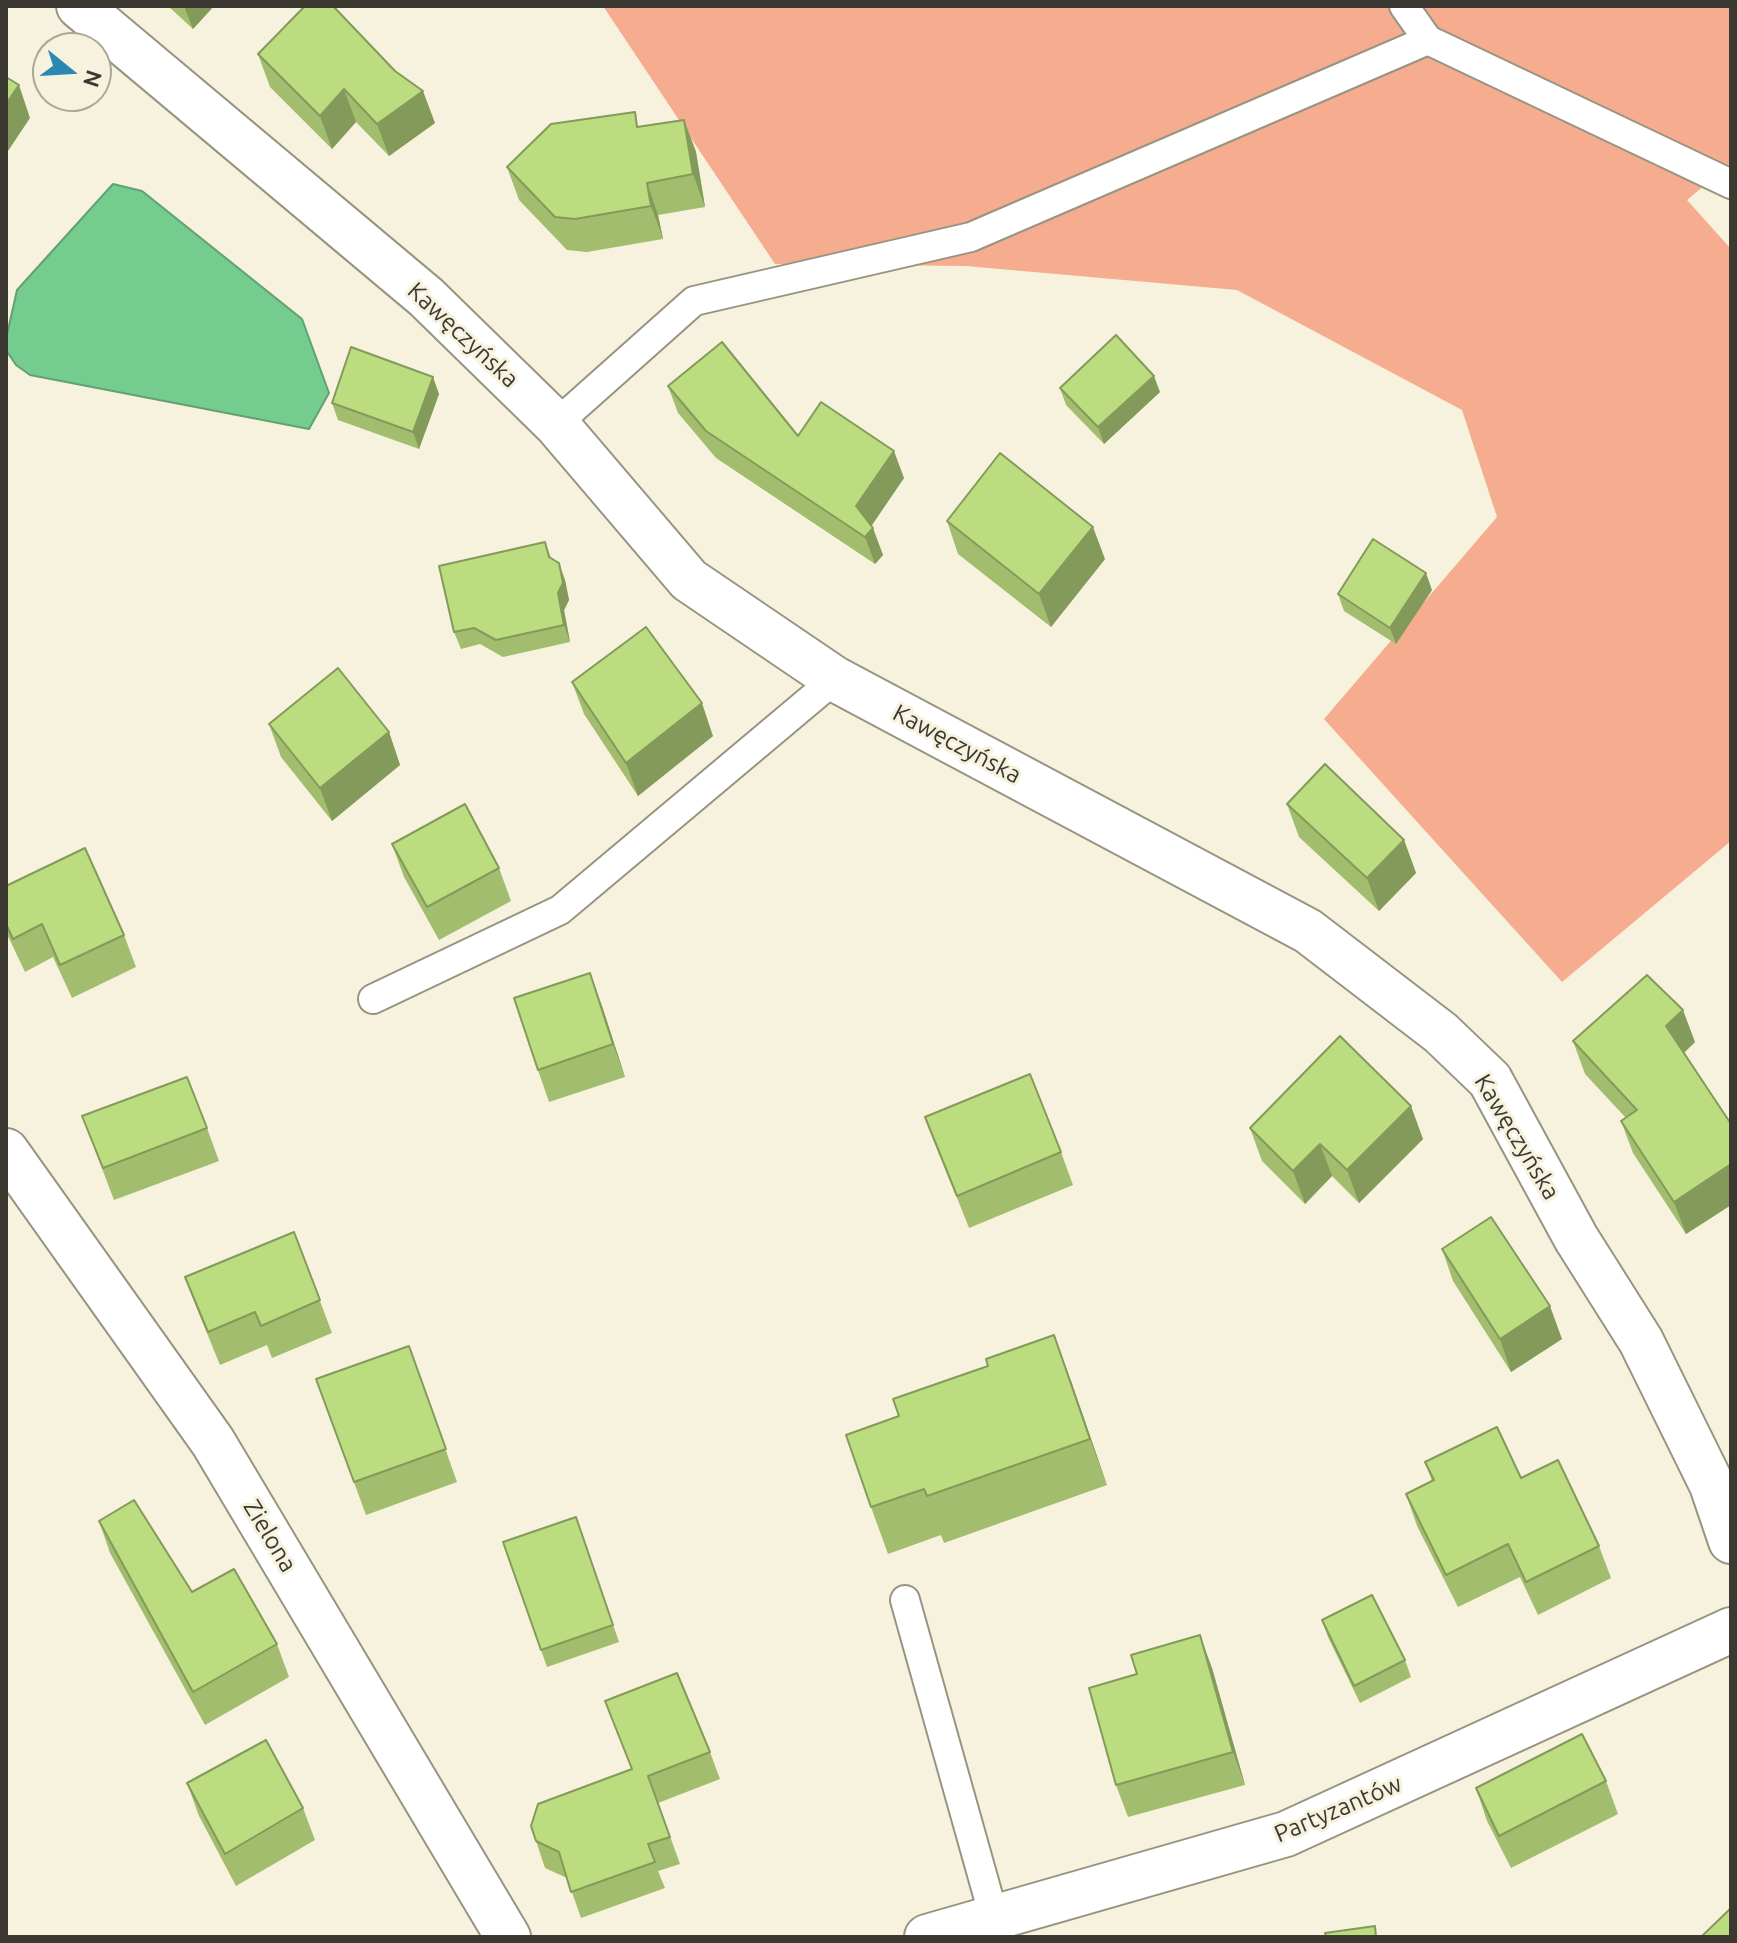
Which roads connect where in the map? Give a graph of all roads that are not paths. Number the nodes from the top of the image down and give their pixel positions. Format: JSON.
{"nodes":[{"id":1,"x":79,"y":6,"type":"edge"},
{"id":2,"x":1404,"y":6,"type":"edge"},
{"id":3,"x":1428,"y":40,"type":"junction"},
{"id":4,"x":1731,"y":184,"type":"edge"},
{"id":5,"x":556,"y":424,"type":"junction"},
{"id":6,"x":835,"y":679,"type":"junction"},
{"id":7,"x":373,"y":999,"type":"dead end"},
{"id":8,"x":6,"y":1151,"type":"edge"},
{"id":9,"x":1731,"y":1541,"type":"edge"},
{"id":10,"x":905,"y":1600,"type":"dead end"},
{"id":11,"x":1731,"y":1630,"type":"edge"},
{"id":12,"x":994,"y":1917,"type":"junction"},
{"id":13,"x":508,"y":1937,"type":"edge"},
{"id":14,"x":927,"y":1937,"type":"edge"}],
"edges":[{"from":1,"to":5,"type":"street","name":"Kawęczyńska"},
{"from":2,"to":3,"type":"lane"},
{"from":3,"to":4,"type":"lane"},
{"from":3,"to":5,"type":"lane"},
{"from":5,"to":6,"type":"street","name":"Kawęczyńska"},
{"from":6,"to":7,"type":"lane"},
{"from":6,"to":9,"type":"street","name":"Kawęczyńska"},
{"from":8,"to":13,"type":"street","name":"Zielona"},
{"from":10,"to":12,"type":"lane"},
{"from":11,"to":12,"type":"street","name":"Partyzantów"},
{"from":12,"to":14,"type":"street","name":"Partyzantów"}]}
